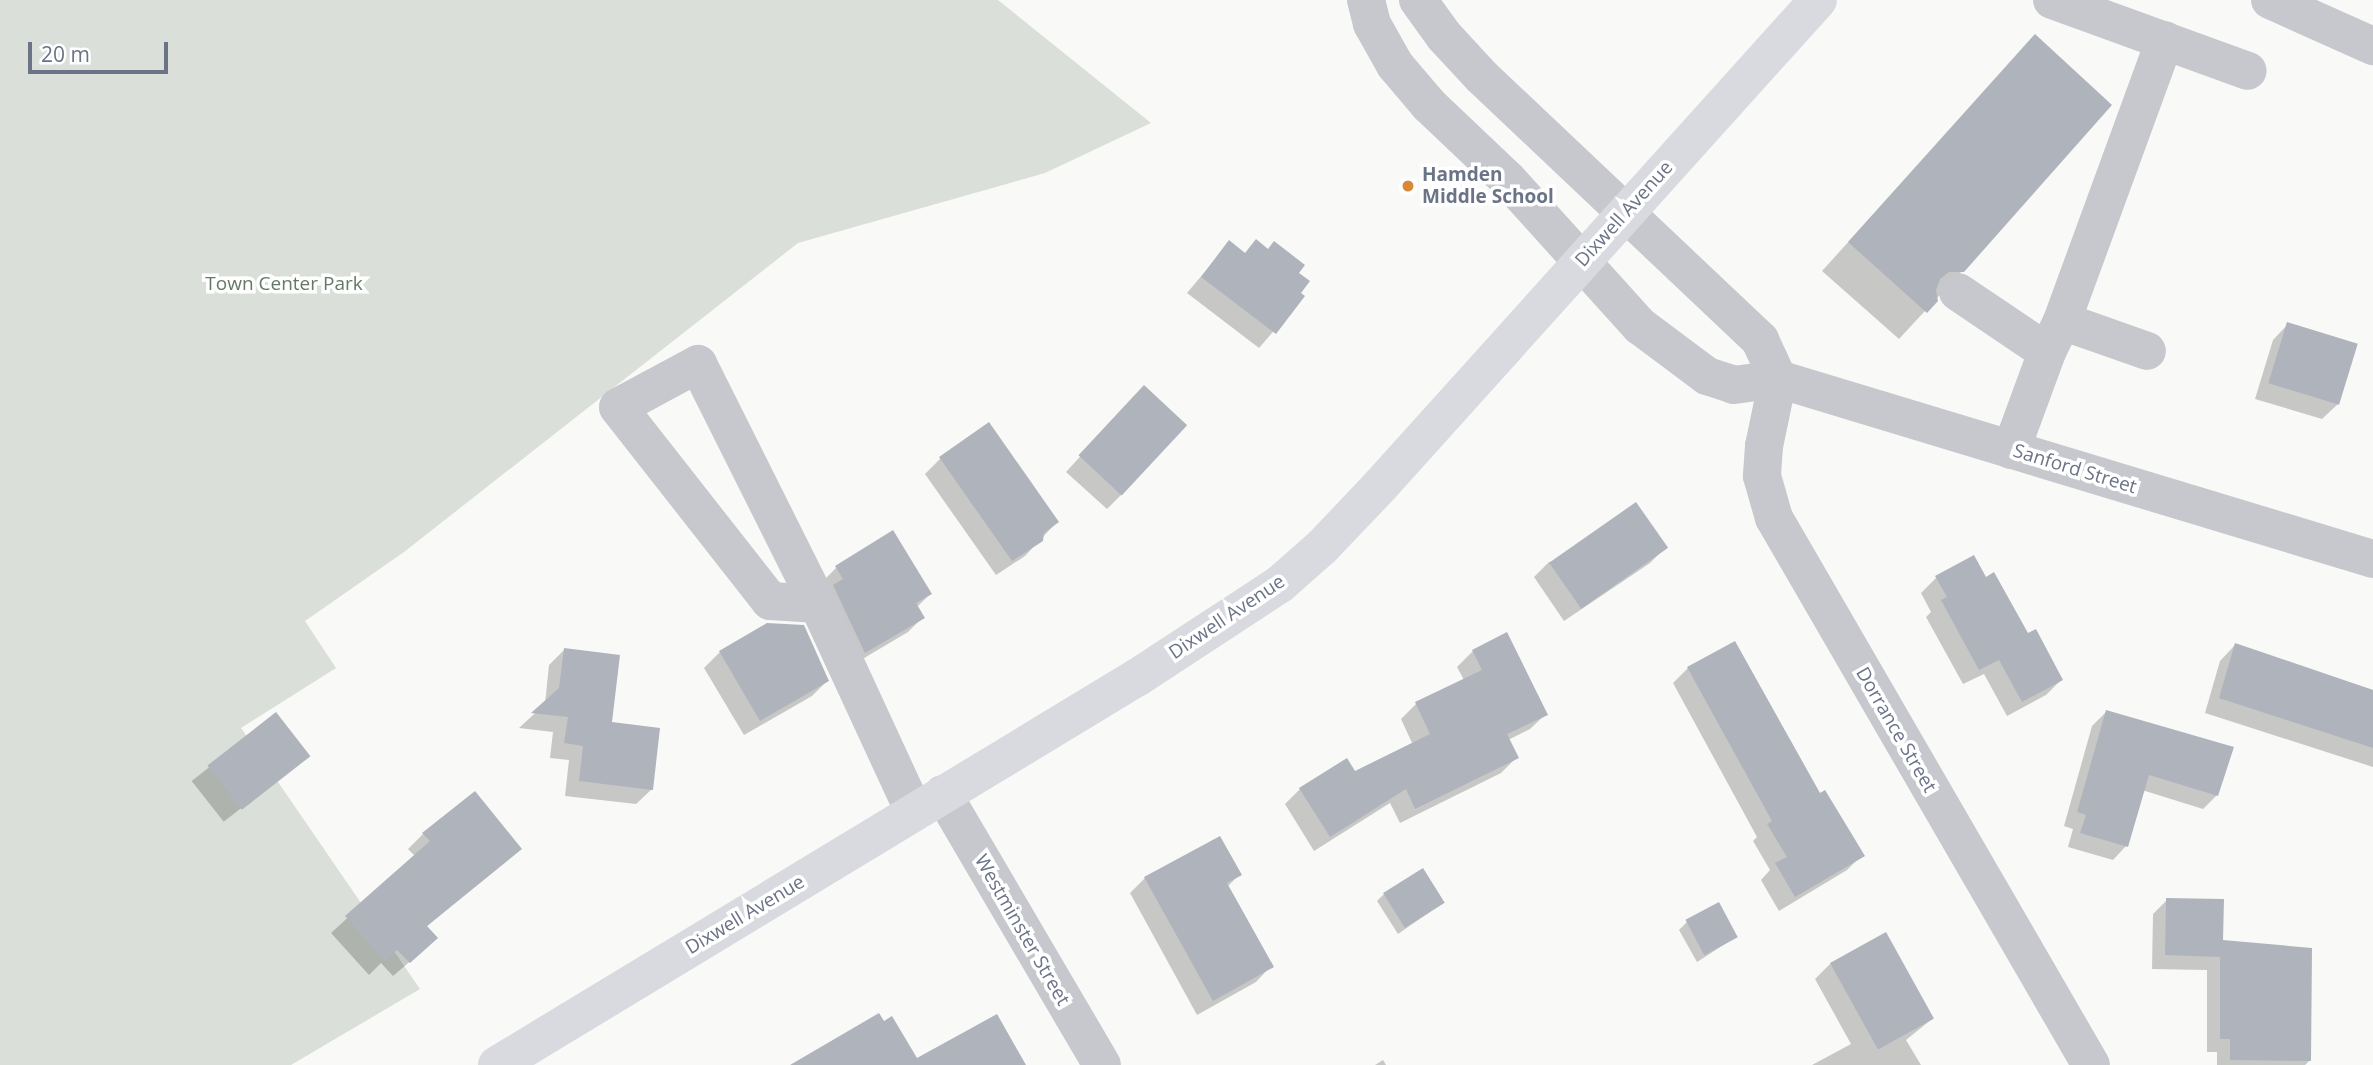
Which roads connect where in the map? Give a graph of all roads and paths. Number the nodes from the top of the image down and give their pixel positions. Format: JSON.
{"nodes":[{"id":1,"x":1366,"y":0,"type":"edge"},
{"id":2,"x":1418,"y":0,"type":"edge"},
{"id":3,"x":1818,"y":0,"type":"edge"},
{"id":4,"x":2052,"y":0,"type":"edge"},
{"id":5,"x":2270,"y":0,"type":"edge"},
{"id":6,"x":2165,"y":40,"type":"junction"},
{"id":7,"x":2373,"y":46,"type":"edge"},
{"id":8,"x":2248,"y":71,"type":"dead end"},
{"id":9,"x":1626,"y":213,"type":"junction"},
{"id":10,"x":1581,"y":261,"type":"junction"},
{"id":11,"x":1958,"y":292,"type":"dead end"},
{"id":12,"x":2054,"y":336,"type":"junction"},
{"id":13,"x":2147,"y":351,"type":"dead end"},
{"id":14,"x":1778,"y":379,"type":"junction"},
{"id":15,"x":2011,"y":450,"type":"junction"},
{"id":16,"x":2373,"y":559,"type":"edge"},
{"id":17,"x":818,"y":604,"type":"junction"},
{"id":18,"x":929,"y":803,"type":"junction"},
{"id":19,"x":497,"y":1065,"type":"edge"},
{"id":20,"x":1101,"y":1065,"type":"edge"},
{"id":21,"x":2091,"y":1065,"type":"edge"}],
"edges":[{"from":1,"to":10,"type":"street","name":"Sanford Street"},
{"from":2,"to":9,"type":"street"},
{"from":3,"to":9,"type":"main road","name":"Dixwell Avenue"},
{"from":4,"to":6,"type":"street"},
{"from":5,"to":7,"type":"street"},
{"from":6,"to":8,"type":"street"},
{"from":6,"to":12,"type":"street"},
{"from":9,"to":10,"type":"main road","name":"Dixwell Avenue"},
{"from":9,"to":14,"type":"street"},
{"from":10,"to":14,"type":"street","name":"Sanford Street"},
{"from":10,"to":18,"type":"main road","name":"Dixwell Avenue"},
{"from":11,"to":12,"type":"street"},
{"from":12,"to":13,"type":"street"},
{"from":12,"to":15,"type":"street"},
{"from":14,"to":15,"type":"street","name":"Sanford Street"},
{"from":14,"to":21,"type":"street","name":"Dorrance Street"},
{"from":15,"to":16,"type":"street","name":"Sanford Street"},
{"from":17,"to":17,"type":"street","name":"Westminster Street"},
{"from":17,"to":18,"type":"street","name":"Westminster Street"},
{"from":18,"to":19,"type":"main road","name":"Dixwell Avenue"},
{"from":18,"to":20,"type":"street","name":"Westminster Street"}]}
